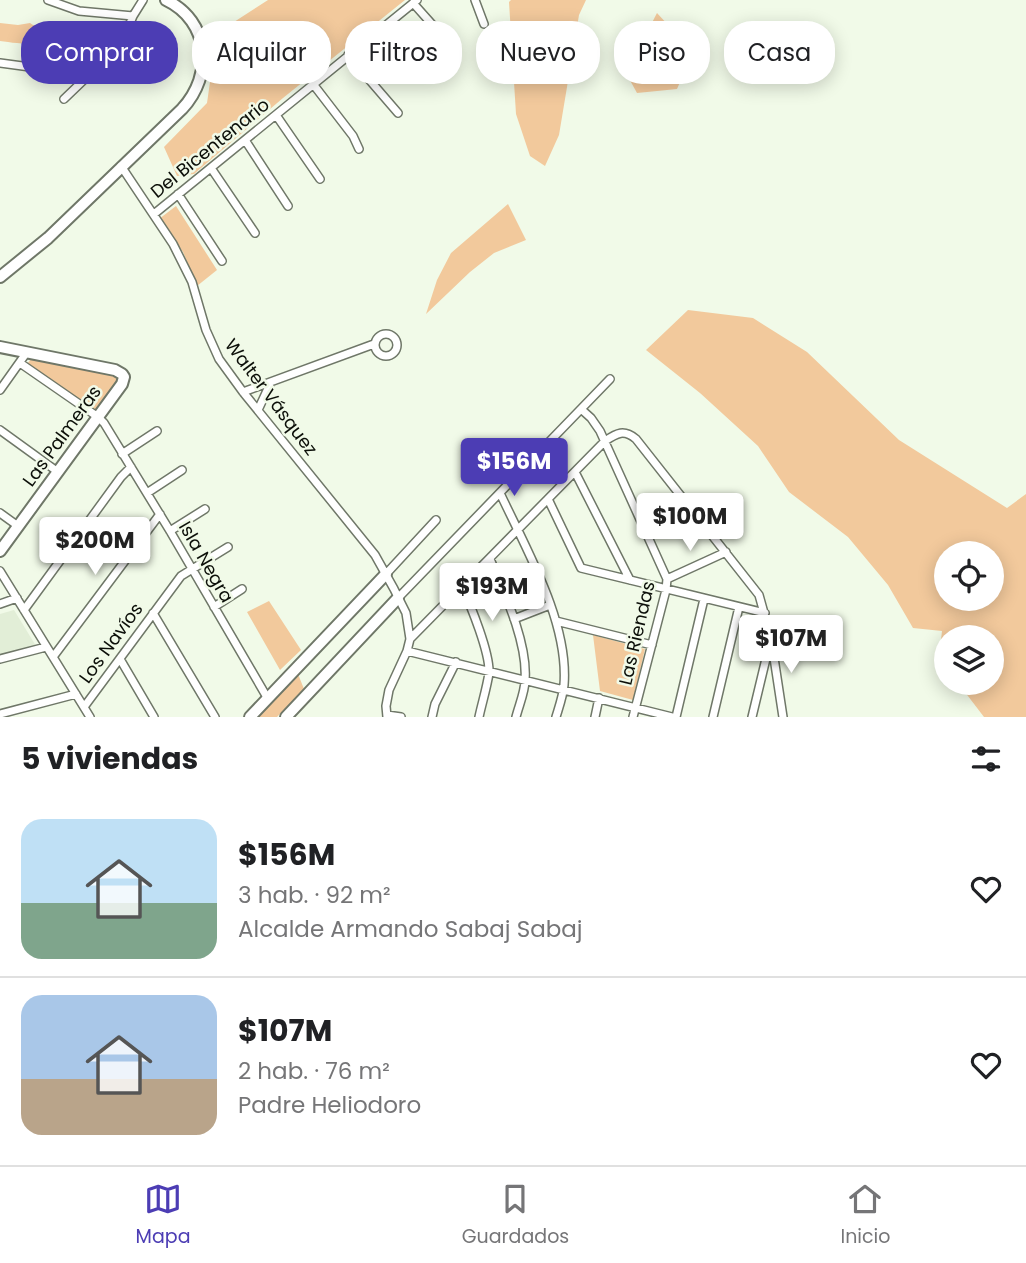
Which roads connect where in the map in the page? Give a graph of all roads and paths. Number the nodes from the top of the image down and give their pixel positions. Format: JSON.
{"nodes":[{"id":1,"x":48,"y":0,"type":"edge"},
{"id":2,"x":143,"y":0,"type":"edge"},
{"id":3,"x":166,"y":0,"type":"edge"},
{"id":4,"x":475,"y":0,"type":"edge"},
{"id":5,"x":415,"y":1,"type":"edge"},
{"id":6,"x":133,"y":16,"type":"junction"},
{"id":7,"x":131,"y":21,"type":"edge"},
{"id":8,"x":389,"y":21,"type":"edge"},
{"id":9,"x":431,"y":21,"type":"edge"},
{"id":10,"x":483,"y":21,"type":"edge"},
{"id":11,"x":345,"y":57,"type":"edge"},
{"id":12,"x":0,"y":63,"type":"edge"},
{"id":13,"x":21,"y":66,"type":"edge"},
{"id":14,"x":331,"y":69,"type":"edge"},
{"id":15,"x":80,"y":84,"type":"edge"},
{"id":16,"x":313,"y":84,"type":"joint"},
{"id":17,"x":373,"y":84,"type":"edge"},
{"id":18,"x":64,"y":99,"type":"dead end"},
{"id":19,"x":398,"y":113,"type":"dead end"},
{"id":20,"x":276,"y":115,"type":"junction"},
{"id":21,"x":244,"y":140,"type":"junction"},
{"id":22,"x":359,"y":149,"type":"dead end"},
{"id":23,"x":121,"y":166,"type":"junction"},
{"id":24,"x":211,"y":168,"type":"junction"},
{"id":25,"x":320,"y":179,"type":"dead end"},
{"id":26,"x":178,"y":194,"type":"junction"},
{"id":27,"x":288,"y":206,"type":"dead end"},
{"id":28,"x":153,"y":214,"type":"junction"},
{"id":29,"x":255,"y":233,"type":"dead end"},
{"id":30,"x":222,"y":261,"type":"dead end"},
{"id":31,"x":0,"y":277,"type":"edge"},
{"id":32,"x":374,"y":344,"type":"dead end"},
{"id":33,"x":0,"y":347,"type":"edge"},
{"id":34,"x":27,"y":352,"type":"junction"},
{"id":35,"x":20,"y":363,"type":"junction"},
{"id":36,"x":610,"y":379,"type":"dead end"},
{"id":37,"x":271,"y":382,"type":"junction"},
{"id":38,"x":0,"y":390,"type":"edge"},
{"id":39,"x":243,"y":392,"type":"junction"},
{"id":40,"x":581,"y":409,"type":"junction"},
{"id":41,"x":258,"y":410,"type":"junction"},
{"id":42,"x":98,"y":417,"type":"junction"},
{"id":43,"x":0,"y":430,"type":"edge"},
{"id":44,"x":157,"y":431,"type":"dead end"},
{"id":45,"x":605,"y":441,"type":"junction"},
{"id":46,"x":122,"y":454,"type":"junction"},
{"id":47,"x":131,"y":467,"type":"junction"},
{"id":48,"x":182,"y":470,"type":"dead end"},
{"id":49,"x":58,"y":472,"type":"junction"},
{"id":50,"x":575,"y":472,"type":"junction"},
{"id":51,"x":147,"y":493,"type":"junction"},
{"id":52,"x":500,"y":493,"type":"junction"},
{"id":53,"x":548,"y":499,"type":"junction"},
{"id":54,"x":205,"y":509,"type":"dead end"},
{"id":55,"x":0,"y":513,"type":"edge"},
{"id":56,"x":160,"y":514,"type":"junction"},
{"id":57,"x":436,"y":520,"type":"dead end"},
{"id":58,"x":18,"y":526,"type":"junction"},
{"id":59,"x":517,"y":530,"type":"junction"},
{"id":60,"x":170,"y":531,"type":"junction"},
{"id":61,"x":228,"y":547,"type":"dead end"},
{"id":62,"x":0,"y":551,"type":"edge"},
{"id":63,"x":726,"y":552,"type":"junction"},
{"id":64,"x":490,"y":559,"type":"junction"},
{"id":65,"x":193,"y":570,"type":"junction"},
{"id":66,"x":0,"y":571,"type":"edge"},
{"id":67,"x":386,"y":574,"type":"junction"},
{"id":68,"x":667,"y":579,"type":"junction"},
{"id":69,"x":629,"y":580,"type":"junction"},
{"id":70,"x":462,"y":587,"type":"junction"},
{"id":71,"x":242,"y":589,"type":"dead end"},
{"id":72,"x":666,"y":590,"type":"junction"},
{"id":73,"x":17,"y":598,"type":"junction"},
{"id":74,"x":398,"y":598,"type":"junction"},
{"id":75,"x":704,"y":599,"type":"junction"},
{"id":76,"x":0,"y":604,"type":"edge"},
{"id":77,"x":550,"y":605,"type":"junction"},
{"id":78,"x":214,"y":607,"type":"junction"},
{"id":79,"x":739,"y":607,"type":"junction"},
{"id":80,"x":24,"y":610,"type":"junction"},
{"id":81,"x":153,"y":613,"type":"junction"},
{"id":82,"x":765,"y":613,"type":"junction"},
{"id":83,"x":514,"y":619,"type":"junction"},
{"id":84,"x":556,"y":621,"type":"junction"},
{"id":85,"x":771,"y":638,"type":"junction"},
{"id":86,"x":411,"y":639,"type":"junction"},
{"id":87,"x":652,"y":645,"type":"junction"},
{"id":88,"x":46,"y":646,"type":"junction"},
{"id":89,"x":407,"y":650,"type":"junction"},
{"id":90,"x":53,"y":657,"type":"junction"},
{"id":91,"x":0,"y":659,"type":"edge"},
{"id":92,"x":120,"y":659,"type":"junction"},
{"id":93,"x":456,"y":662,"type":"junction"},
{"id":94,"x":489,"y":670,"type":"junction"},
{"id":95,"x":525,"y":680,"type":"junction"},
{"id":96,"x":563,"y":689,"type":"junction"},
{"id":97,"x":76,"y":694,"type":"junction"},
{"id":98,"x":599,"y":698,"type":"junction"},
{"id":99,"x":268,"y":699,"type":"junction"},
{"id":100,"x":84,"y":707,"type":"junction"},
{"id":101,"x":636,"y":707,"type":"junction"},
{"id":102,"x":298,"y":712,"type":"edge"},
{"id":103,"x":0,"y":714,"type":"edge"},
{"id":104,"x":387,"y":716,"type":"edge"},
{"id":105,"x":90,"y":717,"type":"edge"},
{"id":106,"x":154,"y":717,"type":"edge"},
{"id":107,"x":215,"y":717,"type":"edge"},
{"id":108,"x":250,"y":717,"type":"edge"},
{"id":109,"x":286,"y":717,"type":"edge"},
{"id":110,"x":401,"y":717,"type":"edge"},
{"id":111,"x":432,"y":717,"type":"edge"},
{"id":112,"x":479,"y":717,"type":"edge"},
{"id":113,"x":516,"y":717,"type":"edge"},
{"id":114,"x":556,"y":717,"type":"edge"},
{"id":115,"x":595,"y":717,"type":"edge"},
{"id":116,"x":633,"y":717,"type":"edge"},
{"id":117,"x":674,"y":717,"type":"edge"},
{"id":118,"x":713,"y":717,"type":"edge"},
{"id":119,"x":752,"y":717,"type":"edge"},
{"id":120,"x":783,"y":717,"type":"edge"}],
"edges":[{"from":1,"to":6,"type":"street"},
{"from":2,"to":6,"type":"street"},
{"from":3,"to":23,"type":"street"},
{"from":4,"to":10,"type":"street"},
{"from":5,"to":8,"type":"street","name":"Del Bicentenario"},
{"from":5,"to":9,"type":"street"},
{"from":6,"to":7,"type":"street"},
{"from":11,"to":14,"type":"street","name":"Del Bicentenario"},
{"from":12,"to":13,"type":"street"},
{"from":15,"to":18,"type":"street"},
{"from":16,"to":20,"type":"street","name":"Del Bicentenario"},
{"from":16,"to":22,"type":"street"},
{"from":17,"to":19,"type":"street"},
{"from":20,"to":21,"type":"street","name":"Del Bicentenario"},
{"from":20,"to":25,"type":"street"},
{"from":21,"to":24,"type":"street","name":"Del Bicentenario"},
{"from":21,"to":27,"type":"street"},
{"from":23,"to":28,"type":"street","name":"Walter Vásquez"},
{"from":23,"to":31,"type":"street"},
{"from":24,"to":26,"type":"street","name":"Del Bicentenario"},
{"from":24,"to":29,"type":"street"},
{"from":26,"to":28,"type":"street","name":"Del Bicentenario"},
{"from":26,"to":30,"type":"street"},
{"from":28,"to":39,"type":"street","name":"Walter Vásquez"},
{"from":32,"to":37,"type":"street"},
{"from":33,"to":34,"type":"street"},
{"from":34,"to":35,"type":"street"},
{"from":34,"to":42,"type":"street","name":"Las Palmeras"},
{"from":35,"to":38,"type":"street"},
{"from":35,"to":42,"type":"street","name":"Isla Negra"},
{"from":36,"to":40,"type":"street"},
{"from":37,"to":39,"type":"street"},
{"from":37,"to":41,"type":"street"},
{"from":39,"to":41,"type":"street","name":"Walter Vásquez"},
{"from":40,"to":45,"type":"street","name":"Las Riendas"},
{"from":40,"to":52,"type":"street"},
{"from":41,"to":67,"type":"street","name":"Walter Vásquez"},
{"from":42,"to":46,"type":"street","name":"Isla Negra"},
{"from":42,"to":49,"type":"street","name":"Las Palmeras"},
{"from":43,"to":49,"type":"street"},
{"from":44,"to":46,"type":"street"},
{"from":45,"to":50,"type":"street"},
{"from":45,"to":63,"type":"street"},
{"from":45,"to":68,"type":"street","name":"Las Riendas"},
{"from":46,"to":47,"type":"street","name":"Isla Negra"},
{"from":47,"to":51,"type":"street","name":"Isla Negra"},
{"from":47,"to":80,"type":"street"},
{"from":48,"to":51,"type":"street"},
{"from":49,"to":58,"type":"street","name":"Las Palmeras"},
{"from":50,"to":53,"type":"street"},
{"from":50,"to":69,"type":"street"},
{"from":51,"to":56,"type":"street","name":"Isla Negra"},
{"from":52,"to":59,"type":"street"},
{"from":52,"to":74,"type":"street"},
{"from":53,"to":59,"type":"street"},
{"from":53,"to":69,"type":"street"},
{"from":54,"to":60,"type":"street"},
{"from":55,"to":58,"type":"street"},
{"from":56,"to":60,"type":"street","name":"Isla Negra"},
{"from":56,"to":90,"type":"street"},
{"from":57,"to":67,"type":"street"},
{"from":58,"to":62,"type":"street","name":"Las Palmeras"},
{"from":59,"to":64,"type":"street"},
{"from":59,"to":77,"type":"street"},
{"from":60,"to":65,"type":"street","name":"Isla Negra"},
{"from":61,"to":65,"type":"street","name":"Los Navíos"},
{"from":63,"to":68,"type":"street"},
{"from":63,"to":82,"type":"street"},
{"from":64,"to":70,"type":"street"},
{"from":64,"to":83,"type":"street"},
{"from":65,"to":78,"type":"street","name":"Isla Negra"},
{"from":65,"to":81,"type":"street","name":"Los Navíos"},
{"from":66,"to":73,"type":"street"},
{"from":67,"to":74,"type":"street","name":"Walter Vásquez"},
{"from":67,"to":99,"type":"street"},
{"from":68,"to":72,"type":"street","name":"Las Riendas"},
{"from":69,"to":72,"type":"street"},
{"from":70,"to":86,"type":"street"},
{"from":70,"to":94,"type":"street"},
{"from":71,"to":78,"type":"street"},
{"from":72,"to":75,"type":"street"},
{"from":72,"to":87,"type":"street","name":"Las Riendas"},
{"from":73,"to":76,"type":"street"},
{"from":73,"to":80,"type":"street"},
{"from":74,"to":86,"type":"street","name":"Walter Vásquez"},
{"from":74,"to":102,"type":"street"},
{"from":75,"to":79,"type":"street"},
{"from":75,"to":117,"type":"street"},
{"from":77,"to":83,"type":"street"},
{"from":77,"to":84,"type":"street"},
{"from":78,"to":99,"type":"street","name":"Isla Negra"},
{"from":79,"to":82,"type":"street"},
{"from":79,"to":118,"type":"street"},
{"from":80,"to":88,"type":"street"},
{"from":81,"to":92,"type":"street","name":"Los Navíos"},
{"from":81,"to":107,"type":"street"},
{"from":82,"to":85,"type":"street"},
{"from":83,"to":95,"type":"street"},
{"from":84,"to":87,"type":"street"},
{"from":84,"to":96,"type":"street"},
{"from":85,"to":119,"type":"street"},
{"from":85,"to":120,"type":"street"},
{"from":86,"to":89,"type":"street"},
{"from":87,"to":101,"type":"street","name":"Las Riendas"},
{"from":88,"to":90,"type":"street"},
{"from":88,"to":91,"type":"street"},
{"from":89,"to":93,"type":"street"},
{"from":89,"to":104,"type":"street"},
{"from":90,"to":97,"type":"street"},
{"from":92,"to":100,"type":"street","name":"Los Navíos"},
{"from":92,"to":106,"type":"street"},
{"from":93,"to":94,"type":"street"},
{"from":93,"to":111,"type":"street"},
{"from":94,"to":95,"type":"street"},
{"from":94,"to":112,"type":"street"},
{"from":95,"to":96,"type":"street"},
{"from":95,"to":113,"type":"street"},
{"from":96,"to":98,"type":"street"},
{"from":96,"to":114,"type":"street"},
{"from":97,"to":100,"type":"street"},
{"from":97,"to":103,"type":"street"},
{"from":98,"to":101,"type":"street"},
{"from":98,"to":115,"type":"street"},
{"from":99,"to":108,"type":"street"},
{"from":100,"to":105,"type":"street"},
{"from":101,"to":116,"type":"street","name":"Las Riendas"},
{"from":101,"to":117,"type":"street"},
{"from":102,"to":109,"type":"street"},
{"from":104,"to":110,"type":"street"}]}
